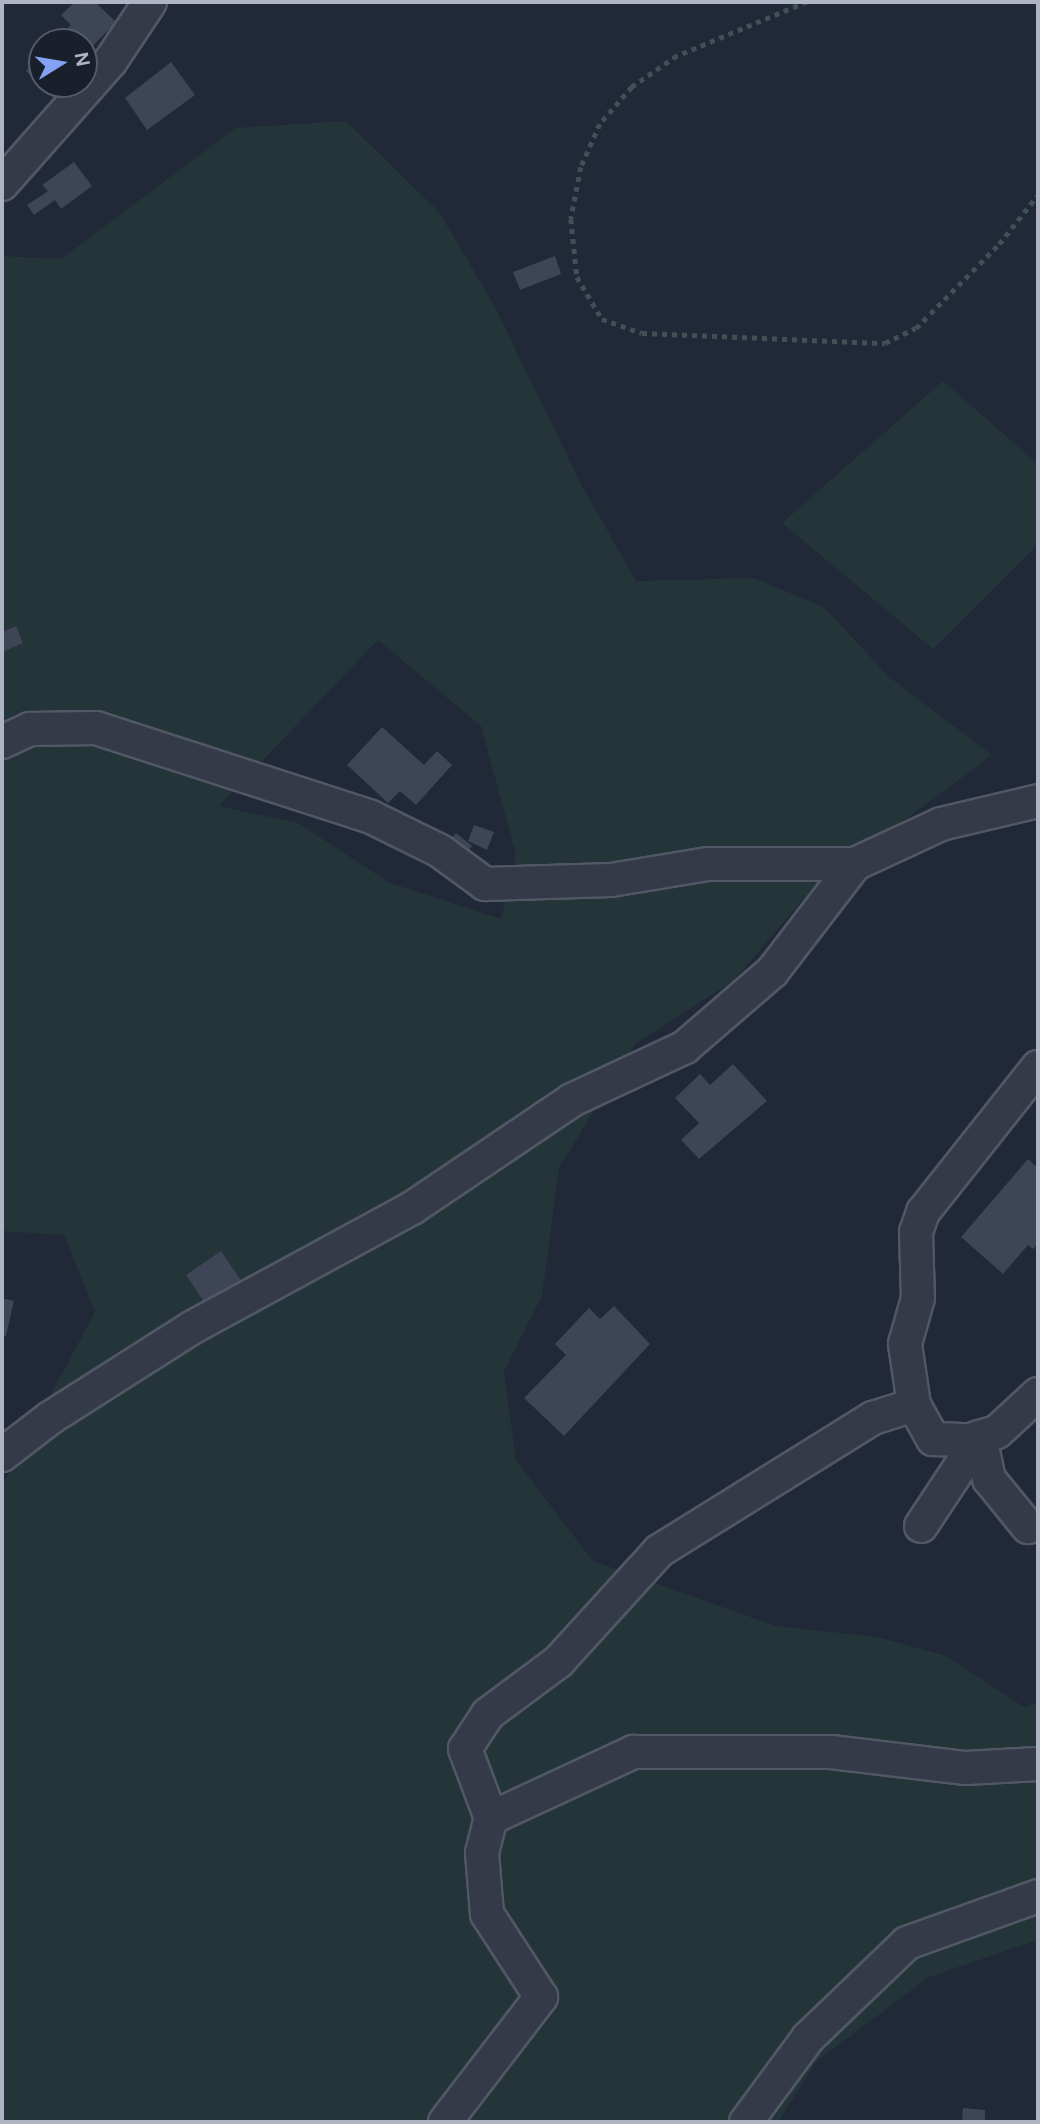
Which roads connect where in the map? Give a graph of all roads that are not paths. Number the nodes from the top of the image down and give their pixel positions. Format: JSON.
{"nodes":[{"id":1,"x":150,"y":2,"type":"edge"},
{"id":2,"x":2,"y":184,"type":"edge"},
{"id":3,"x":2,"y":742,"type":"edge"},
{"id":4,"x":1038,"y":801,"type":"edge"},
{"id":5,"x":855,"y":864,"type":"junction"},
{"id":6,"x":1038,"y":1067,"type":"edge"},
{"id":7,"x":1038,"y":1394,"type":"edge"},
{"id":8,"x":914,"y":1405,"type":"junction"},
{"id":9,"x":980,"y":1437,"type":"junction"},
{"id":10,"x":2,"y":1455,"type":"edge"},
{"id":11,"x":921,"y":1526,"type":"dead end"},
{"id":12,"x":1028,"y":1527,"type":"dead end"},
{"id":13,"x":1038,"y":1763,"type":"edge"},
{"id":14,"x":491,"y":1818,"type":"junction"},
{"id":15,"x":1038,"y":1896,"type":"edge"},
{"id":16,"x":445,"y":2122,"type":"edge"},
{"id":17,"x":746,"y":2122,"type":"edge"}],
"edges":[{"from":1,"to":2,"type":"street"},
{"from":3,"to":5,"type":"street"},
{"from":4,"to":5,"type":"street"},
{"from":5,"to":10,"type":"street"},
{"from":6,"to":8,"type":"street"},
{"from":7,"to":9,"type":"street"},
{"from":8,"to":9,"type":"street"},
{"from":8,"to":14,"type":"street"},
{"from":9,"to":11,"type":"street"},
{"from":9,"to":12,"type":"street"},
{"from":13,"to":14,"type":"street"},
{"from":14,"to":16,"type":"street"},
{"from":15,"to":17,"type":"street"}]}
